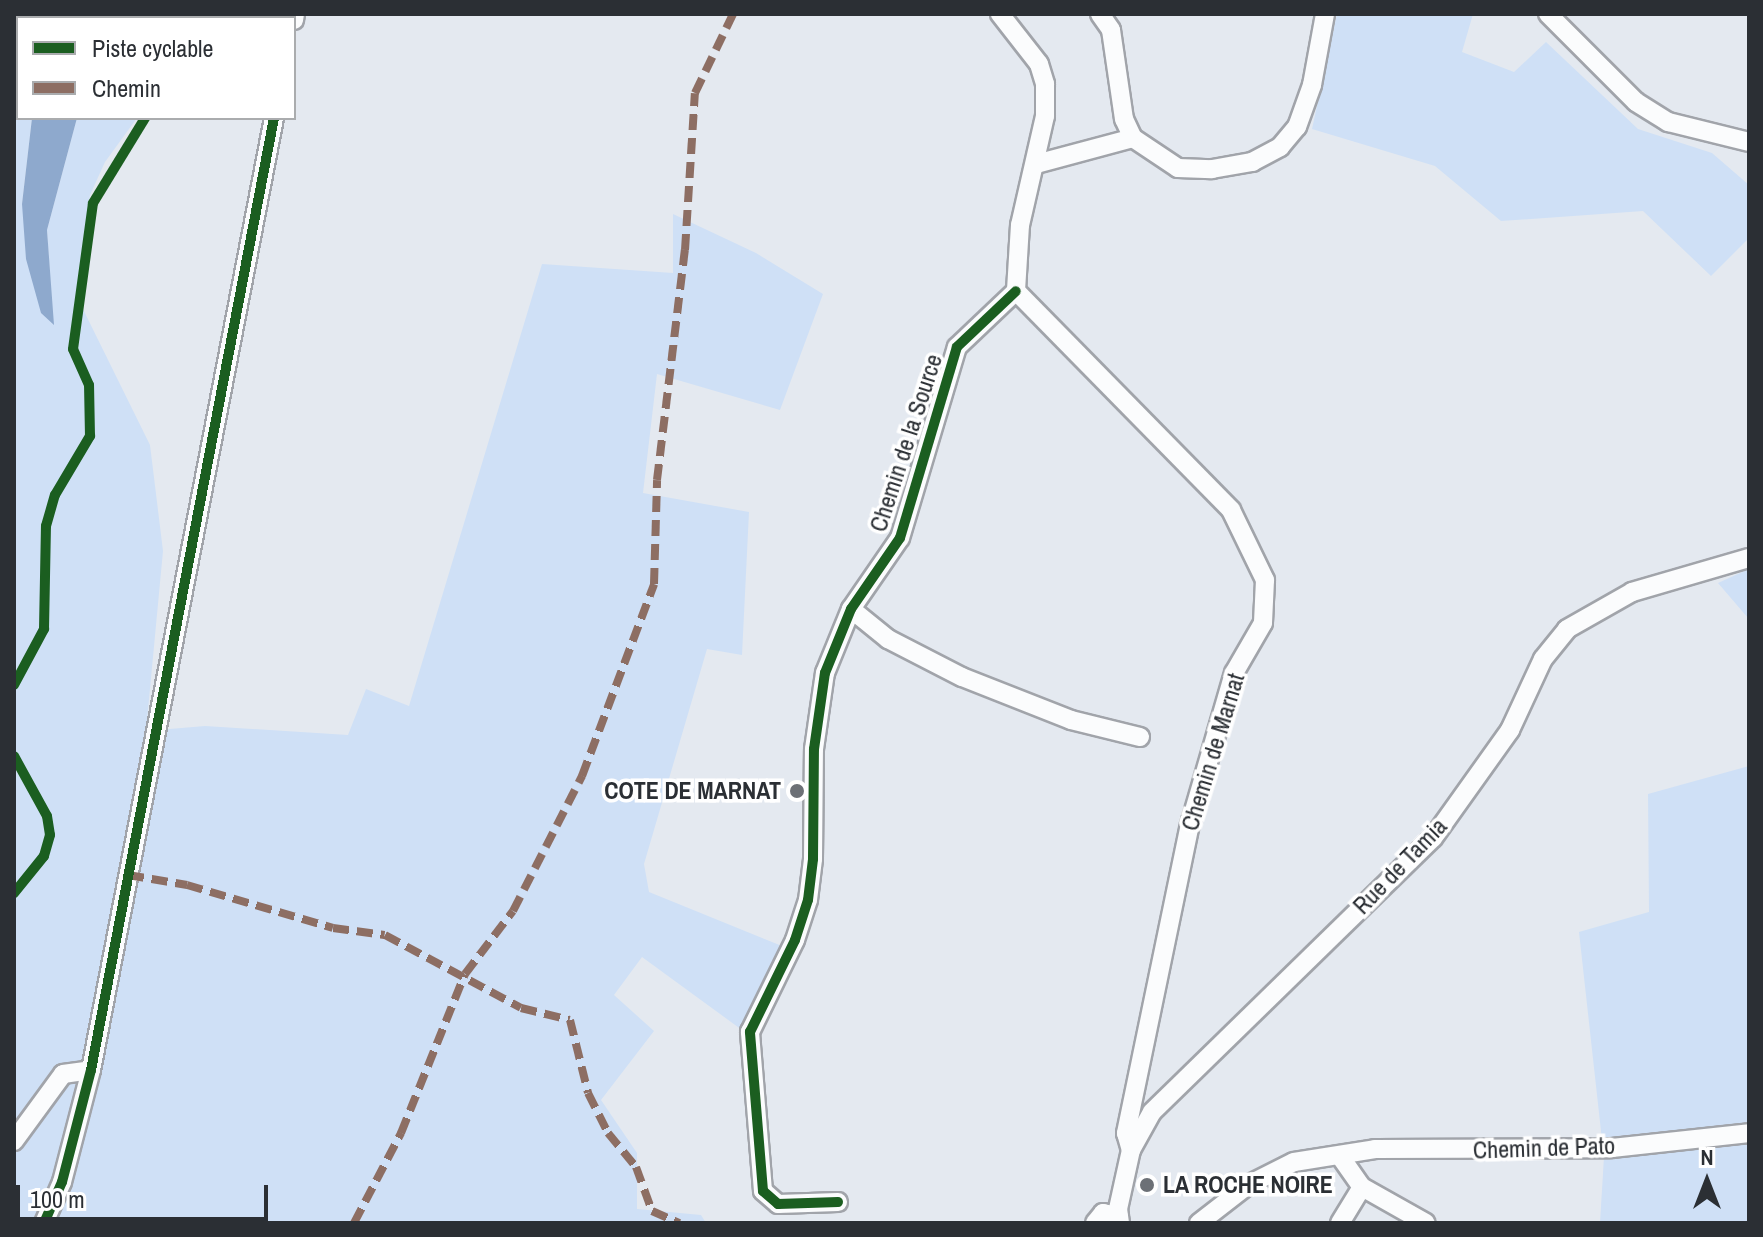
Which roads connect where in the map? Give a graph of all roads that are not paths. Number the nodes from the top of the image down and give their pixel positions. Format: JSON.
{"nodes":[{"id":1,"x":1000,"y":14,"type":"edge"},
{"id":2,"x":1100,"y":14,"type":"edge"},
{"id":3,"x":1325,"y":14,"type":"edge"},
{"id":4,"x":1548,"y":14,"type":"edge"},
{"id":5,"x":264,"y":120,"type":"edge"},
{"id":6,"x":274,"y":120,"type":"edge"},
{"id":7,"x":1133,"y":138,"type":"junction"},
{"id":8,"x":1749,"y":142,"type":"edge"},
{"id":9,"x":1036,"y":164,"type":"junction"},
{"id":10,"x":245,"y":260,"type":"junction"},
{"id":11,"x":1016,"y":291,"type":"junction"},
{"id":12,"x":1749,"y":558,"type":"edge"},
{"id":13,"x":851,"y":609,"type":"junction"},
{"id":14,"x":1140,"y":737,"type":"dead end"},
{"id":15,"x":91,"y":1070,"type":"junction"},
{"id":16,"x":1749,"y":1133,"type":"edge"},
{"id":17,"x":14,"y":1141,"type":"edge"},
{"id":18,"x":1131,"y":1150,"type":"junction"},
{"id":19,"x":1340,"y":1156,"type":"junction"},
{"id":20,"x":1362,"y":1187,"type":"junction"},
{"id":21,"x":838,"y":1202,"type":"dead end"},
{"id":22,"x":1119,"y":1219,"type":"edge"},
{"id":23,"x":44,"y":1223,"type":"edge"},
{"id":24,"x":1095,"y":1223,"type":"edge"},
{"id":25,"x":1199,"y":1223,"type":"edge"},
{"id":26,"x":1340,"y":1223,"type":"edge"},
{"id":27,"x":1426,"y":1223,"type":"edge"}],
"edges":[{"from":1,"to":9,"type":"street"},
{"from":2,"to":7,"type":"street"},
{"from":3,"to":7,"type":"street"},
{"from":4,"to":8,"type":"street"},
{"from":5,"to":10,"type":"street"},
{"from":6,"to":10,"type":"street"},
{"from":7,"to":9,"type":"street"},
{"from":9,"to":11,"type":"street"},
{"from":10,"to":15,"type":"street"},
{"from":11,"to":13,"type":"street","name":"Chemin de la Source"},
{"from":11,"to":18,"type":"street","name":"Chemin de Marnat"},
{"from":12,"to":18,"type":"street","name":"Rue de Tamia"},
{"from":13,"to":14,"type":"street"},
{"from":13,"to":21,"type":"street","name":"Chemin de la Source"},
{"from":15,"to":17,"type":"street"},
{"from":15,"to":23,"type":"street"},
{"from":16,"to":19,"type":"street","name":"Chemin de Pato"},
{"from":18,"to":22,"type":"street"},
{"from":19,"to":20,"type":"street"},
{"from":19,"to":25,"type":"street","name":"Chemin de Pato"},
{"from":20,"to":26,"type":"street"},
{"from":20,"to":27,"type":"street"},
{"from":22,"to":24,"type":"street"}]}
